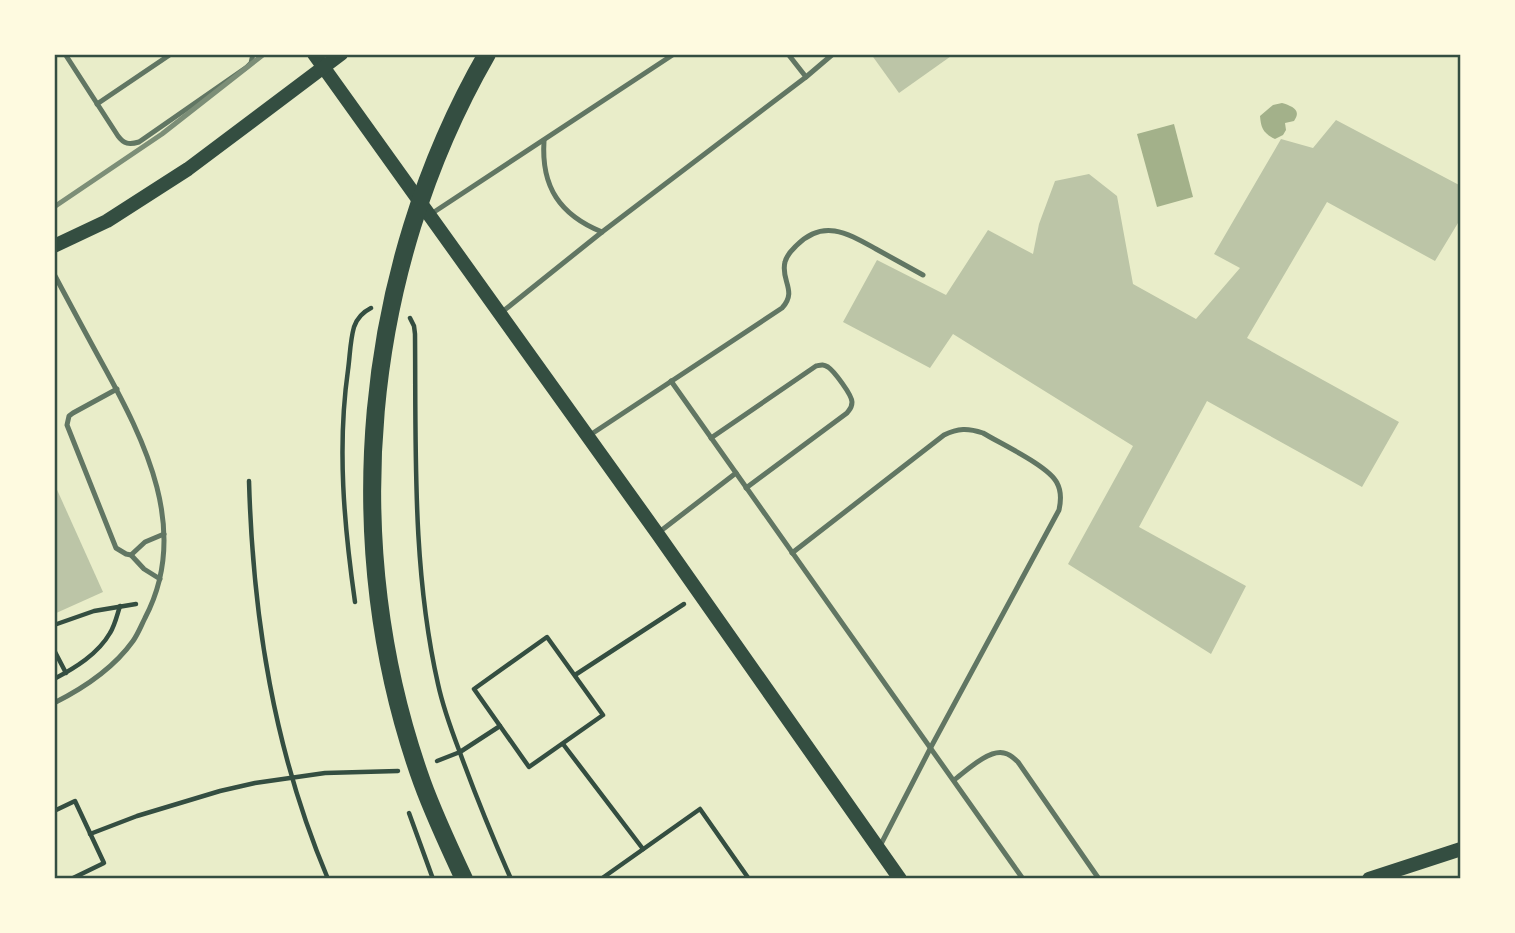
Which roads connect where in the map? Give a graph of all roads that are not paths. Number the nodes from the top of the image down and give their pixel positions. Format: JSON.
{"nodes":[{"id":1,"x":171,"y":54,"type":"edge"},
{"id":2,"x":253,"y":54,"type":"edge"},
{"id":3,"x":314,"y":54,"type":"edge"},
{"id":4,"x":341,"y":54,"type":"edge"},
{"id":5,"x":487,"y":54,"type":"edge"},
{"id":6,"x":674,"y":54,"type":"edge"},
{"id":7,"x":788,"y":54,"type":"edge"},
{"id":8,"x":833,"y":54,"type":"edge"},
{"id":9,"x":66,"y":55,"type":"edge"},
{"id":10,"x":666,"y":56,"type":"edge"},
{"id":11,"x":323,"y":68,"type":"junction"},
{"id":12,"x":806,"y":77,"type":"junction"},
{"id":13,"x":97,"y":103,"type":"junction"},
{"id":14,"x":544,"y":141,"type":"junction"},
{"id":15,"x":429,"y":216,"type":"junction"},
{"id":16,"x":602,"y":232,"type":"junction"},
{"id":17,"x":54,"y":246,"type":"edge"},
{"id":18,"x":54,"y":274,"type":"edge"},
{"id":19,"x":923,"y":275,"type":"dead end"},
{"id":20,"x":499,"y":314,"type":"junction"},
{"id":21,"x":671,"y":382,"type":"junction"},
{"id":22,"x":117,"y":389,"type":"junction"},
{"id":23,"x":588,"y":437,"type":"junction"},
{"id":24,"x":711,"y":438,"type":"junction"},
{"id":25,"x":736,"y":472,"type":"junction"},
{"id":26,"x":746,"y":488,"type":"junction"},
{"id":27,"x":657,"y":533,"type":"junction"},
{"id":28,"x":163,"y":534,"type":"junction"},
{"id":29,"x":792,"y":553,"type":"junction"},
{"id":30,"x":131,"y":555,"type":"junction"},
{"id":31,"x":160,"y":579,"type":"junction"},
{"id":32,"x":54,"y":703,"type":"edge"},
{"id":33,"x":931,"y":747,"type":"junction"},
{"id":34,"x":954,"y":780,"type":"junction"},
{"id":35,"x":878,"y":849,"type":"junction"},
{"id":36,"x":1461,"y":849,"type":"edge"},
{"id":37,"x":464,"y":879,"type":"edge"},
{"id":38,"x":900,"y":879,"type":"edge"},
{"id":39,"x":1023,"y":879,"type":"edge"},
{"id":40,"x":1099,"y":879,"type":"edge"},
{"id":41,"x":1369,"y":879,"type":"edge"}],
"edges":[{"from":1,"to":13,"type":"lane"},
{"from":2,"to":13,"type":"lane"},
{"from":3,"to":11,"type":"main road"},
{"from":4,"to":11,"type":"main road"},
{"from":5,"to":37,"type":"main road"},
{"from":6,"to":10,"type":"lane"},
{"from":7,"to":12,"type":"lane"},
{"from":8,"to":12,"type":"lane"},
{"from":9,"to":13,"type":"lane"},
{"from":10,"to":14,"type":"lane"},
{"from":11,"to":15,"type":"main road"},
{"from":11,"to":17,"type":"main road"},
{"from":12,"to":16,"type":"lane"},
{"from":14,"to":15,"type":"lane"},
{"from":14,"to":16,"type":"lane"},
{"from":15,"to":20,"type":"main road"},
{"from":16,"to":20,"type":"lane"},
{"from":18,"to":22,"type":"lane"},
{"from":19,"to":21,"type":"lane"},
{"from":20,"to":23,"type":"main road"},
{"from":21,"to":23,"type":"lane"},
{"from":21,"to":24,"type":"lane"},
{"from":22,"to":28,"type":"lane"},
{"from":22,"to":30,"type":"lane"},
{"from":23,"to":27,"type":"main road"},
{"from":24,"to":25,"type":"lane"},
{"from":24,"to":26,"type":"lane"},
{"from":25,"to":26,"type":"lane"},
{"from":25,"to":27,"type":"lane"},
{"from":26,"to":29,"type":"lane"},
{"from":27,"to":35,"type":"main road"},
{"from":28,"to":30,"type":"lane"},
{"from":28,"to":31,"type":"lane"},
{"from":29,"to":33,"type":"lane"},
{"from":29,"to":33,"type":"lane"},
{"from":30,"to":31,"type":"lane"},
{"from":31,"to":32,"type":"lane"},
{"from":33,"to":34,"type":"lane"},
{"from":33,"to":35,"type":"lane"},
{"from":34,"to":39,"type":"lane"},
{"from":34,"to":40,"type":"lane"},
{"from":35,"to":38,"type":"main road"},
{"from":36,"to":41,"type":"main road"}]}
